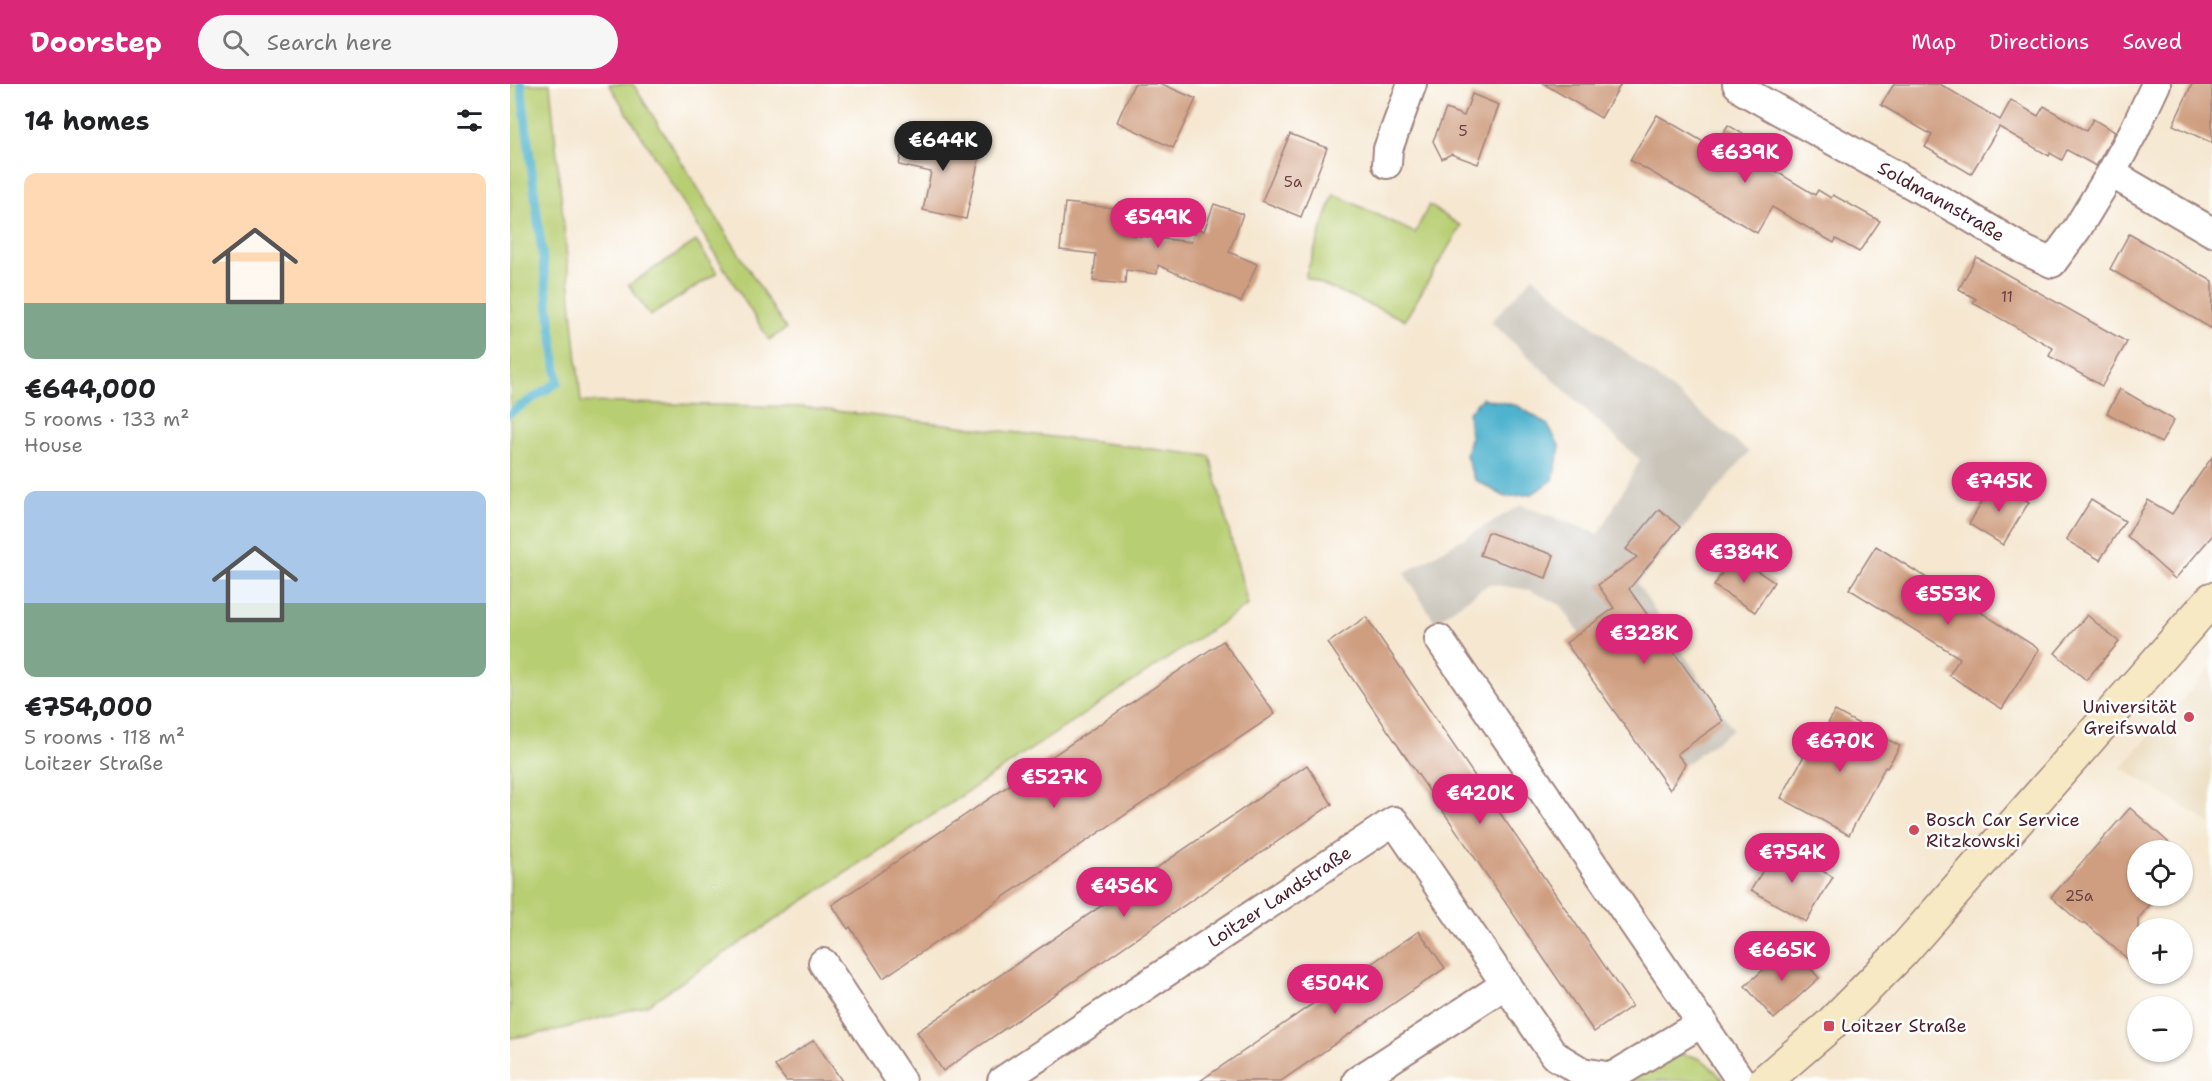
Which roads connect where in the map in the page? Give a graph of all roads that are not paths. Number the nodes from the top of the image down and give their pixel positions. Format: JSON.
{"nodes":[{"id":1,"x":1412,"y":84,"type":"edge"},
{"id":2,"x":1737,"y":84,"type":"edge"},
{"id":3,"x":2156,"y":84,"type":"edge"},
{"id":4,"x":1387,"y":164,"type":"dead end"},
{"id":5,"x":2111,"y":173,"type":"junction"},
{"id":6,"x":2212,"y":232,"type":"edge"},
{"id":7,"x":2212,"y":599,"type":"edge"},
{"id":8,"x":1439,"y":639,"type":"dead end"},
{"id":9,"x":823,"y":963,"type":"dead end"},
{"id":10,"x":1506,"y":984,"type":"junction"},
{"id":11,"x":1703,"y":1022,"type":"junction"},
{"id":12,"x":901,"y":1081,"type":"edge"},
{"id":13,"x":1002,"y":1081,"type":"edge"},
{"id":14,"x":1357,"y":1081,"type":"edge"},
{"id":15,"x":1741,"y":1081,"type":"edge"},
{"id":16,"x":1765,"y":1081,"type":"edge"}],
"edges":[{"from":1,"to":4,"type":"street"},
{"from":2,"to":5,"type":"street","name":"Soldmannstraße"},
{"from":3,"to":5,"type":"street","name":"Soldmannstraße"},
{"from":5,"to":6,"type":"street"},
{"from":7,"to":16,"type":"main road"},
{"from":8,"to":11,"type":"street"},
{"from":9,"to":12,"type":"street"},
{"from":10,"to":11,"type":"street","name":"Loitzer Landstraße"},
{"from":10,"to":13,"type":"street","name":"Loitzer Landstraße"},
{"from":10,"to":14,"type":"street"},
{"from":11,"to":15,"type":"street"}]}
